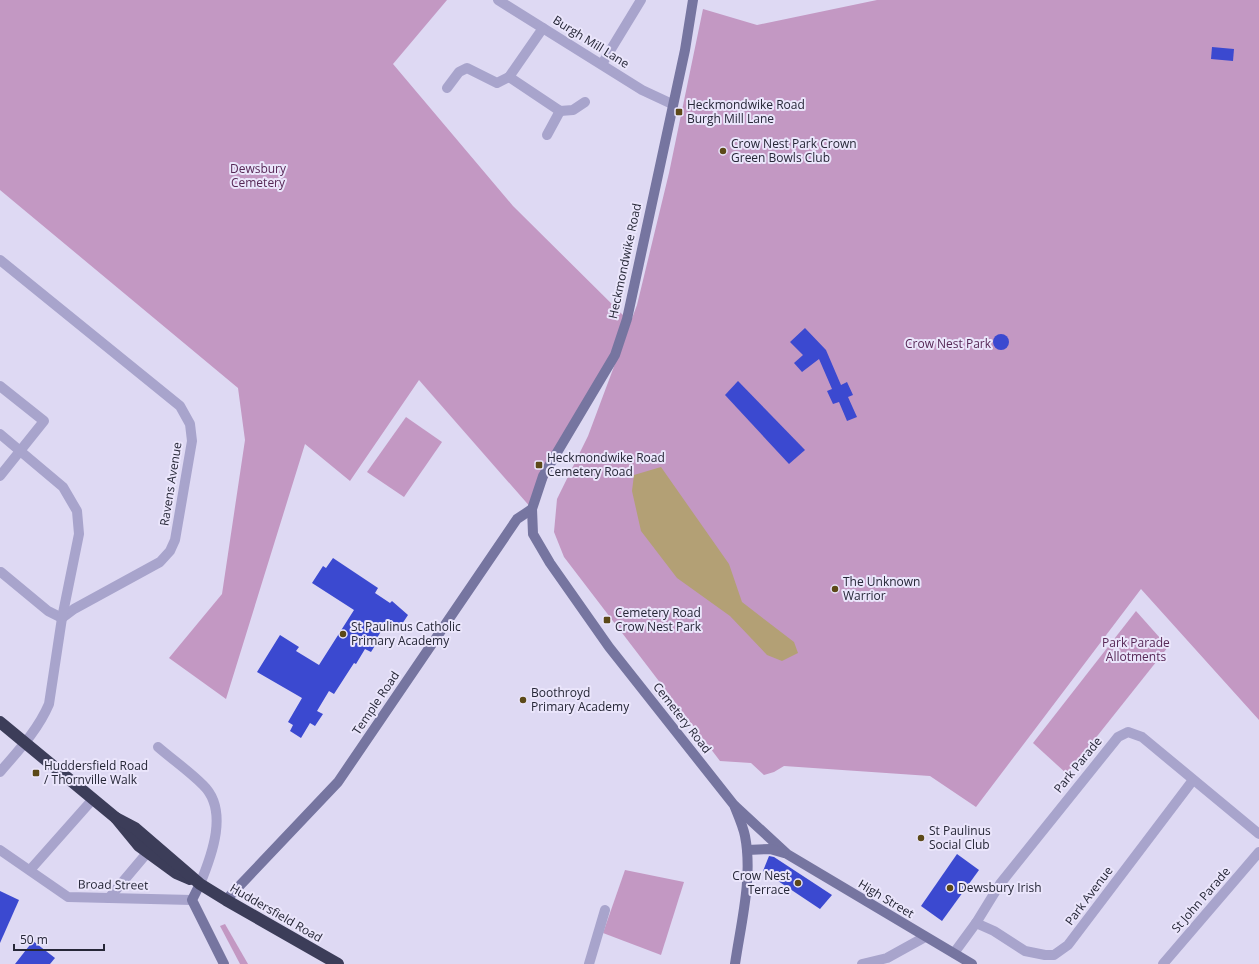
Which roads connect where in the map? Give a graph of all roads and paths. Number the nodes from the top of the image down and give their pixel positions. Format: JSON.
{"nodes":[{"id":1,"x":498,"y":0,"type":"edge"},
{"id":2,"x":641,"y":0,"type":"edge"},
{"id":3,"x":693,"y":0,"type":"edge"},
{"id":4,"x":543,"y":28,"type":"junction"},
{"id":5,"x":602,"y":64,"type":"junction"},
{"id":6,"x":508,"y":77,"type":"junction"},
{"id":7,"x":447,"y":88,"type":"dead end"},
{"id":8,"x":585,"y":102,"type":"dead end"},
{"id":9,"x":672,"y":104,"type":"junction"},
{"id":10,"x":560,"y":111,"type":"junction"},
{"id":11,"x":548,"y":135,"type":"dead end"},
{"id":12,"x":0,"y":260,"type":"edge"},
{"id":13,"x":0,"y":386,"type":"edge"},
{"id":14,"x":0,"y":434,"type":"edge"},
{"id":15,"x":20,"y":451,"type":"junction"},
{"id":16,"x":0,"y":476,"type":"edge"},
{"id":17,"x":532,"y":509,"type":"junction"},
{"id":18,"x":1,"y":572,"type":"dead end"},
{"id":19,"x":62,"y":618,"type":"junction"},
{"id":20,"x":0,"y":722,"type":"edge"},
{"id":21,"x":26,"y":742,"type":"junction"},
{"id":22,"x":158,"y":747,"type":"dead end"},
{"id":23,"x":0,"y":772,"type":"edge"},
{"id":24,"x":1193,"y":780,"type":"junction"},
{"id":25,"x":93,"y":799,"type":"junction"},
{"id":26,"x":734,"y":804,"type":"junction"},
{"id":27,"x":116,"y":818,"type":"junction"},
{"id":28,"x":1259,"y":834,"type":"edge"},
{"id":29,"x":0,"y":850,"type":"edge"},
{"id":30,"x":747,"y":850,"type":"junction"},
{"id":31,"x":1259,"y":852,"type":"edge"},
{"id":32,"x":147,"y":853,"type":"junction"},
{"id":33,"x":788,"y":854,"type":"junction"},
{"id":34,"x":30,"y":870,"type":"junction"},
{"id":35,"x":200,"y":884,"type":"junction"},
{"id":36,"x":109,"y":898,"type":"junction"},
{"id":37,"x":192,"y":900,"type":"junction"},
{"id":38,"x":226,"y":900,"type":"junction"},
{"id":39,"x":605,"y":910,"type":"dead end"},
{"id":40,"x":976,"y":923,"type":"junction"},
{"id":41,"x":924,"y":937,"type":"junction"},
{"id":42,"x":954,"y":953,"type":"junction"},
{"id":43,"x":224,"y":964,"type":"edge"},
{"id":44,"x":338,"y":964,"type":"edge"},
{"id":45,"x":589,"y":964,"type":"edge"},
{"id":46,"x":735,"y":964,"type":"edge"},
{"id":47,"x":862,"y":964,"type":"edge"},
{"id":48,"x":972,"y":964,"type":"edge"},
{"id":49,"x":1163,"y":964,"type":"edge"}],
"edges":[{"from":1,"to":4,"type":"street","name":"Burgh Mill Lane"},
{"from":2,"to":5,"type":"street"},
{"from":3,"to":9,"type":"main road","name":"Heckmondwike Road"},
{"from":4,"to":5,"type":"street","name":"Burgh Mill Lane"},
{"from":4,"to":6,"type":"street"},
{"from":5,"to":9,"type":"street","name":"Burgh Mill Lane"},
{"from":6,"to":7,"type":"street"},
{"from":6,"to":10,"type":"street"},
{"from":8,"to":10,"type":"street"},
{"from":9,"to":17,"type":"main road","name":"Heckmondwike Road"},
{"from":10,"to":11,"type":"street"},
{"from":12,"to":19,"type":"street","name":"Ravens Avenue"},
{"from":13,"to":15,"type":"street"},
{"from":14,"to":15,"type":"street"},
{"from":15,"to":16,"type":"street"},
{"from":15,"to":19,"type":"street"},
{"from":17,"to":26,"type":"main road","name":"Cemetery Road"},
{"from":17,"to":38,"type":"main road","name":"Temple Road"},
{"from":18,"to":19,"type":"street"},
{"from":19,"to":21,"type":"street"},
{"from":20,"to":21,"type":"highway","name":"Huddersfield Road"},
{"from":21,"to":23,"type":"street"},
{"from":21,"to":25,"type":"highway","name":"Huddersfield Road"},
{"from":22,"to":35,"type":"street"},
{"from":24,"to":28,"type":"street","name":"Park Parade"},
{"from":24,"to":40,"type":"street","name":"Park Avenue"},
{"from":24,"to":40,"type":"street","name":"Park Parade"},
{"from":25,"to":27,"type":"highway","name":"Huddersfield Road"},
{"from":25,"to":34,"type":"street"},
{"from":26,"to":30,"type":"main road","name":"Cemetery Road"},
{"from":26,"to":33,"type":"main road","name":"High Street"},
{"from":27,"to":32,"type":"highway","name":"Huddersfield Road"},
{"from":27,"to":35,"type":"highway","name":"Huddersfield Road"},
{"from":29,"to":34,"type":"street","name":"Broad Street"},
{"from":30,"to":33,"type":"main road","name":"High Street"},
{"from":30,"to":46,"type":"main road","name":"Cemetery Road"},
{"from":31,"to":49,"type":"street","name":"St John Parade"},
{"from":32,"to":35,"type":"highway","name":"Huddersfield Road"},
{"from":32,"to":36,"type":"street"},
{"from":33,"to":41,"type":"main road","name":"High Street"},
{"from":34,"to":36,"type":"street","name":"Broad Street"},
{"from":35,"to":37,"type":"main road"},
{"from":35,"to":38,"type":"highway","name":"Huddersfield Road"},
{"from":36,"to":37,"type":"street","name":"Broad Street"},
{"from":37,"to":43,"type":"main road"},
{"from":38,"to":44,"type":"highway","name":"Huddersfield Road"},
{"from":39,"to":45,"type":"street"},
{"from":40,"to":42,"type":"street","name":"Park Parade"},
{"from":41,"to":42,"type":"main road","name":"High Street"},
{"from":41,"to":47,"type":"street"},
{"from":42,"to":48,"type":"main road","name":"High Street"}]}
